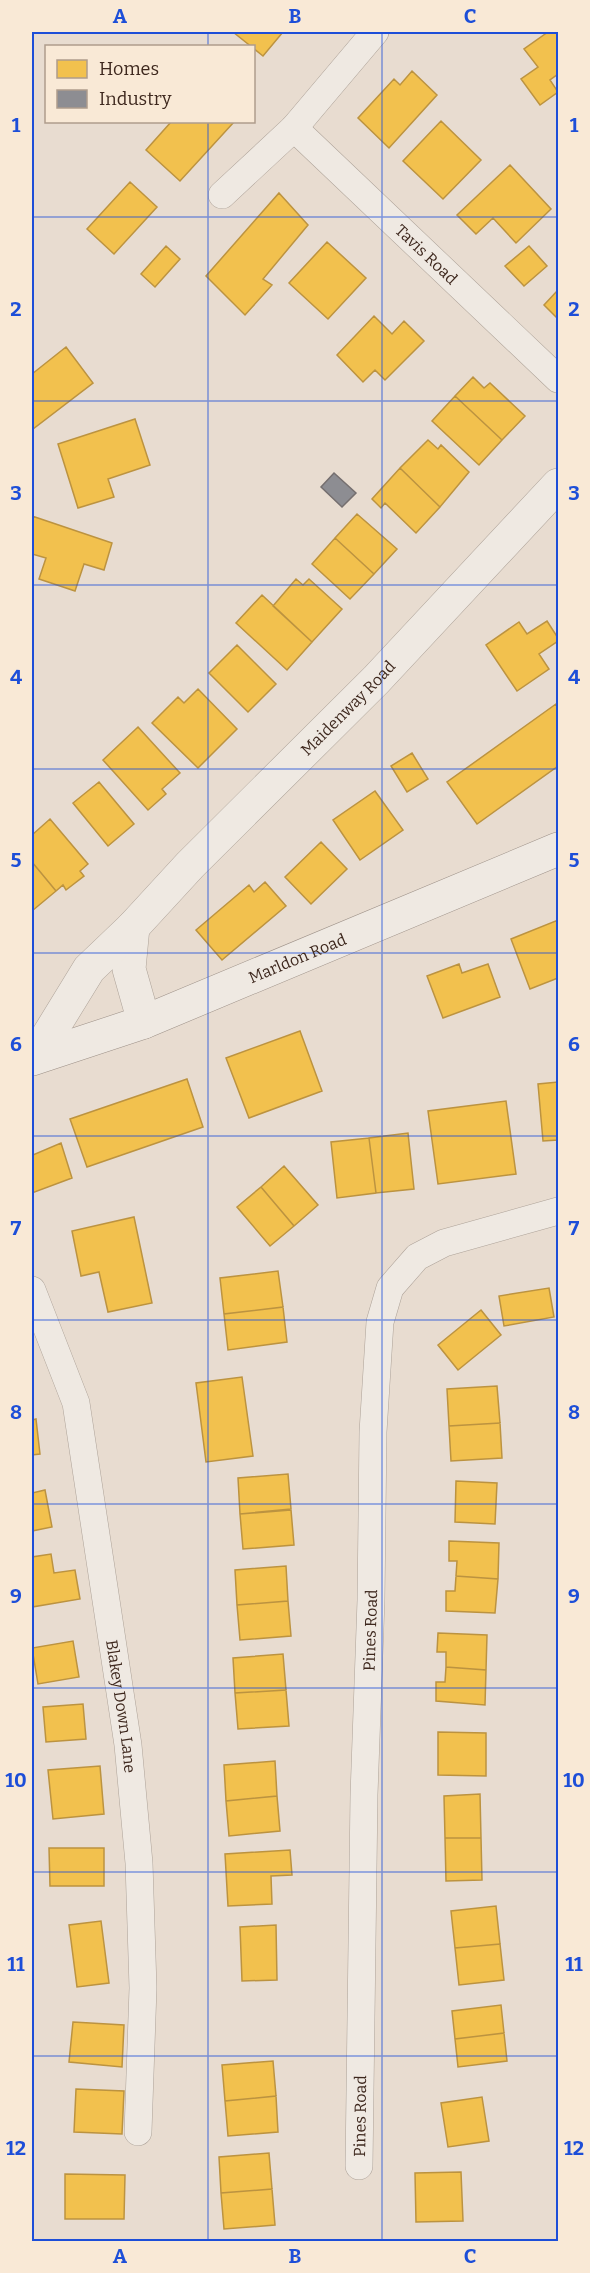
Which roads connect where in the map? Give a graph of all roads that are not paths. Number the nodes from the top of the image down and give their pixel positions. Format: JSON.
{"nodes":[{"id":1,"x":375,"y":32,"type":"edge"},
{"id":2,"x":294,"y":128,"type":"junction"},
{"id":3,"x":222,"y":195,"type":"dead end"},
{"id":4,"x":558,"y":380,"type":"edge"},
{"id":5,"x":558,"y":485,"type":"edge"},
{"id":6,"x":558,"y":849,"type":"edge"},
{"id":7,"x":133,"y":927,"type":"junction"},
{"id":8,"x":144,"y":1022,"type":"junction"},
{"id":9,"x":33,"y":1058,"type":"edge"},
{"id":10,"x":558,"y":1211,"type":"edge"},
{"id":11,"x":32,"y":1290,"type":"edge"},
{"id":12,"x":138,"y":2132,"type":"dead end"},
{"id":13,"x":359,"y":2166,"type":"dead end"}],
"edges":[{"from":1,"to":2,"type":"street"},
{"from":2,"to":3,"type":"street"},
{"from":2,"to":4,"type":"street","name":"Tavis Road"},
{"from":5,"to":7,"type":"street","name":"Maidenway Road"},
{"from":6,"to":8,"type":"street","name":"Marldon Road"},
{"from":7,"to":8,"type":"street"},
{"from":7,"to":9,"type":"street","name":"Maidenway Road"},
{"from":8,"to":9,"type":"street","name":"Marldon Road"},
{"from":10,"to":13,"type":"street","name":"Pines Road"},
{"from":11,"to":12,"type":"street","name":"Blakey Down Lane"}]}
